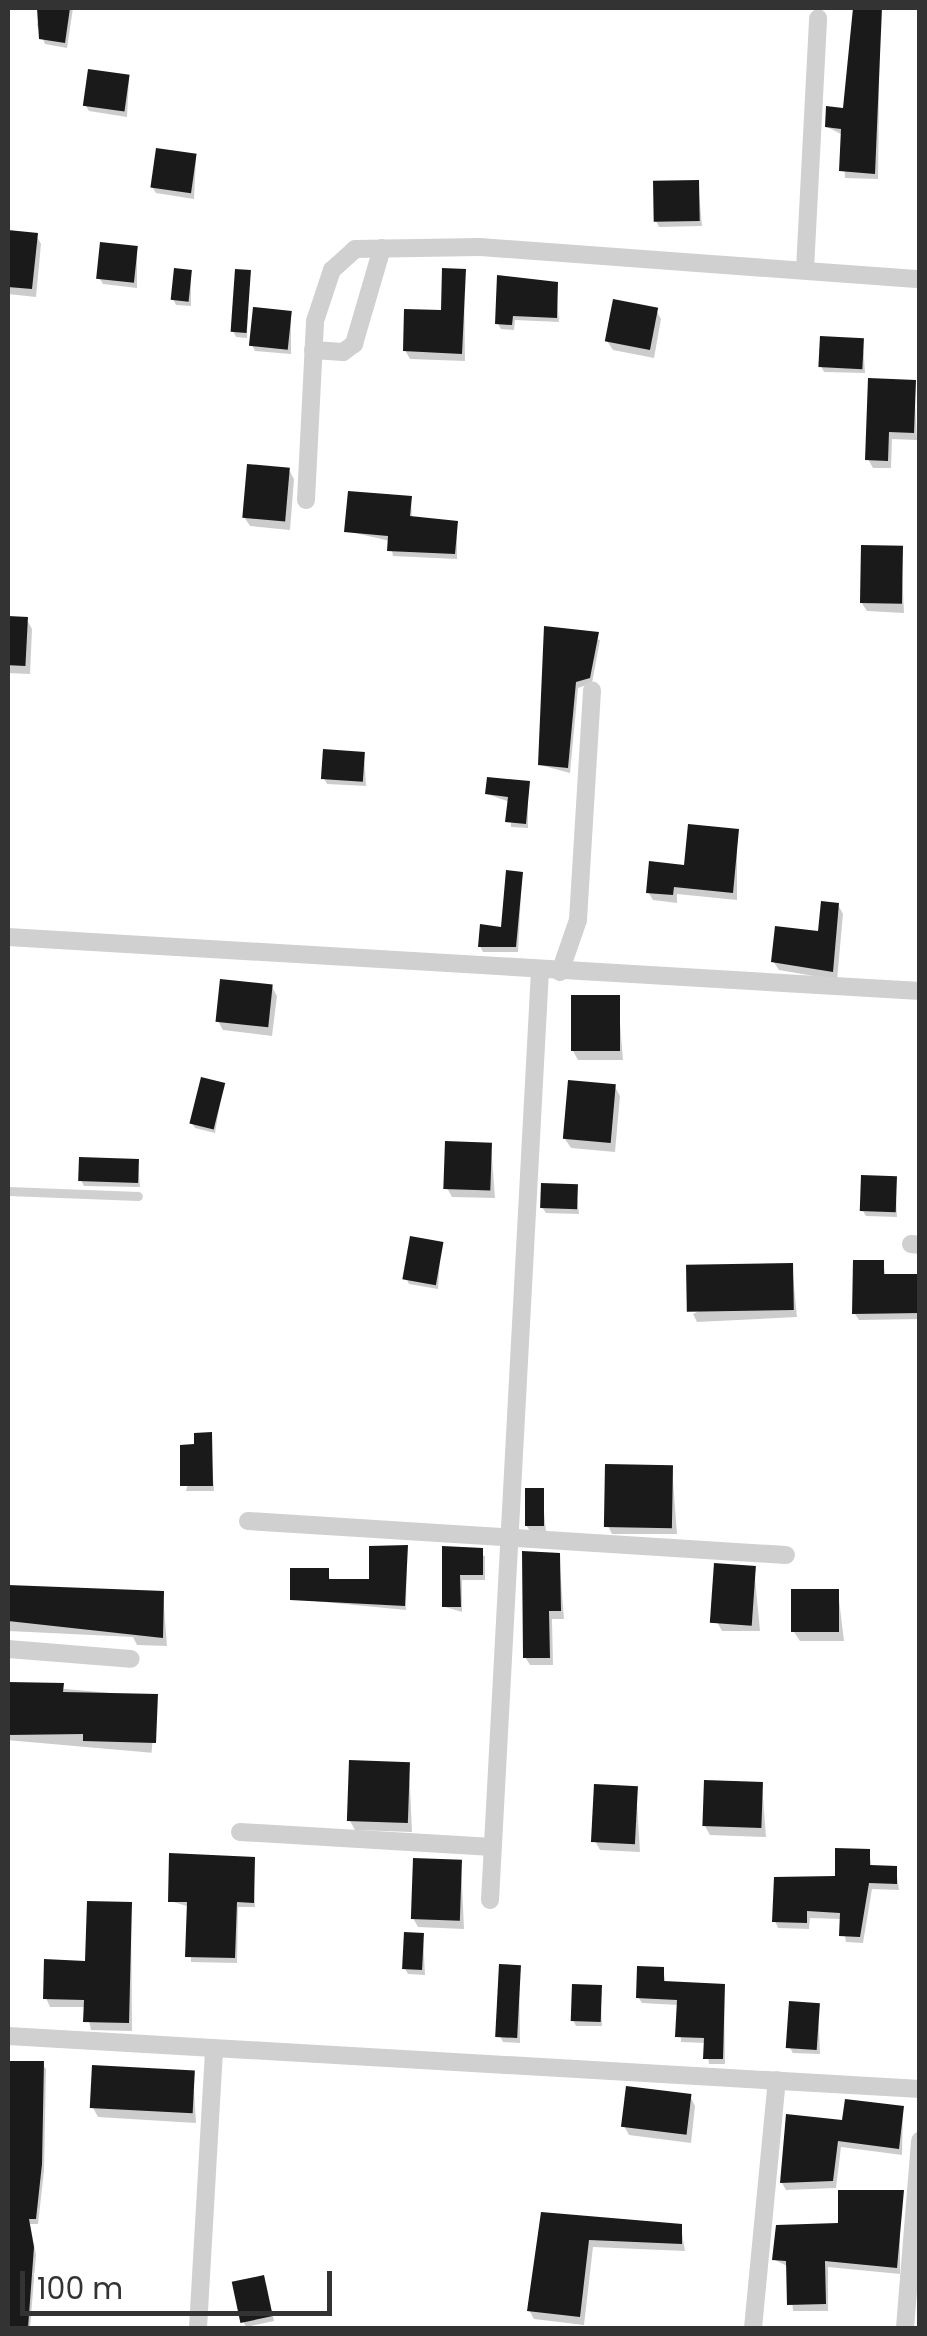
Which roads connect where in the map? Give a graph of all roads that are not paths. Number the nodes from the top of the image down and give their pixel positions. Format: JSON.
{"nodes":[{"id":1,"x":818,"y":18,"type":"dead end"},
{"id":2,"x":382,"y":248,"type":"junction"},
{"id":3,"x":805,"y":270,"type":"junction"},
{"id":4,"x":920,"y":279,"type":"edge"},
{"id":5,"x":314,"y":350,"type":"junction"},
{"id":6,"x":306,"y":500,"type":"dead end"},
{"id":7,"x":592,"y":690,"type":"dead end"},
{"id":8,"x":8,"y":937,"type":"edge"},
{"id":9,"x":540,"y":971,"type":"junction"},
{"id":10,"x":560,"y":972,"type":"junction"},
{"id":11,"x":920,"y":991,"type":"edge"},
{"id":12,"x":8,"y":1191,"type":"edge"},
{"id":13,"x":138,"y":1196,"type":"dead end"},
{"id":14,"x":248,"y":1520,"type":"dead end"},
{"id":15,"x":510,"y":1535,"type":"junction"},
{"id":16,"x":786,"y":1555,"type":"dead end"},
{"id":17,"x":8,"y":1650,"type":"edge"},
{"id":18,"x":131,"y":1658,"type":"dead end"},
{"id":19,"x":240,"y":1832,"type":"dead end"},
{"id":20,"x":492,"y":1847,"type":"junction"},
{"id":21,"x":490,"y":1900,"type":"dead end"},
{"id":22,"x":8,"y":2036,"type":"edge"},
{"id":23,"x":214,"y":2048,"type":"junction"},
{"id":24,"x":777,"y":2080,"type":"junction"},
{"id":25,"x":920,"y":2089,"type":"edge"},
{"id":26,"x":920,"y":2141,"type":"edge"},
{"id":27,"x":198,"y":2328,"type":"edge"},
{"id":28,"x":753,"y":2328,"type":"edge"},
{"id":29,"x":905,"y":2328,"type":"edge"}],
"edges":[{"from":1,"to":3,"type":"street"},
{"from":2,"to":3,"type":"street"},
{"from":2,"to":5,"type":"street"},
{"from":2,"to":5,"type":"street"},
{"from":3,"to":4,"type":"street"},
{"from":5,"to":6,"type":"street"},
{"from":7,"to":10,"type":"street"},
{"from":8,"to":9,"type":"street"},
{"from":9,"to":10,"type":"street"},
{"from":9,"to":15,"type":"street"},
{"from":10,"to":11,"type":"street"},
{"from":12,"to":13,"type":"lane"},
{"from":14,"to":15,"type":"street"},
{"from":15,"to":16,"type":"street"},
{"from":15,"to":20,"type":"street"},
{"from":17,"to":18,"type":"street"},
{"from":19,"to":20,"type":"street"},
{"from":20,"to":21,"type":"street"},
{"from":22,"to":23,"type":"street"},
{"from":23,"to":24,"type":"street"},
{"from":23,"to":27,"type":"street"},
{"from":24,"to":25,"type":"street"},
{"from":24,"to":28,"type":"street"},
{"from":26,"to":29,"type":"street"}]}
